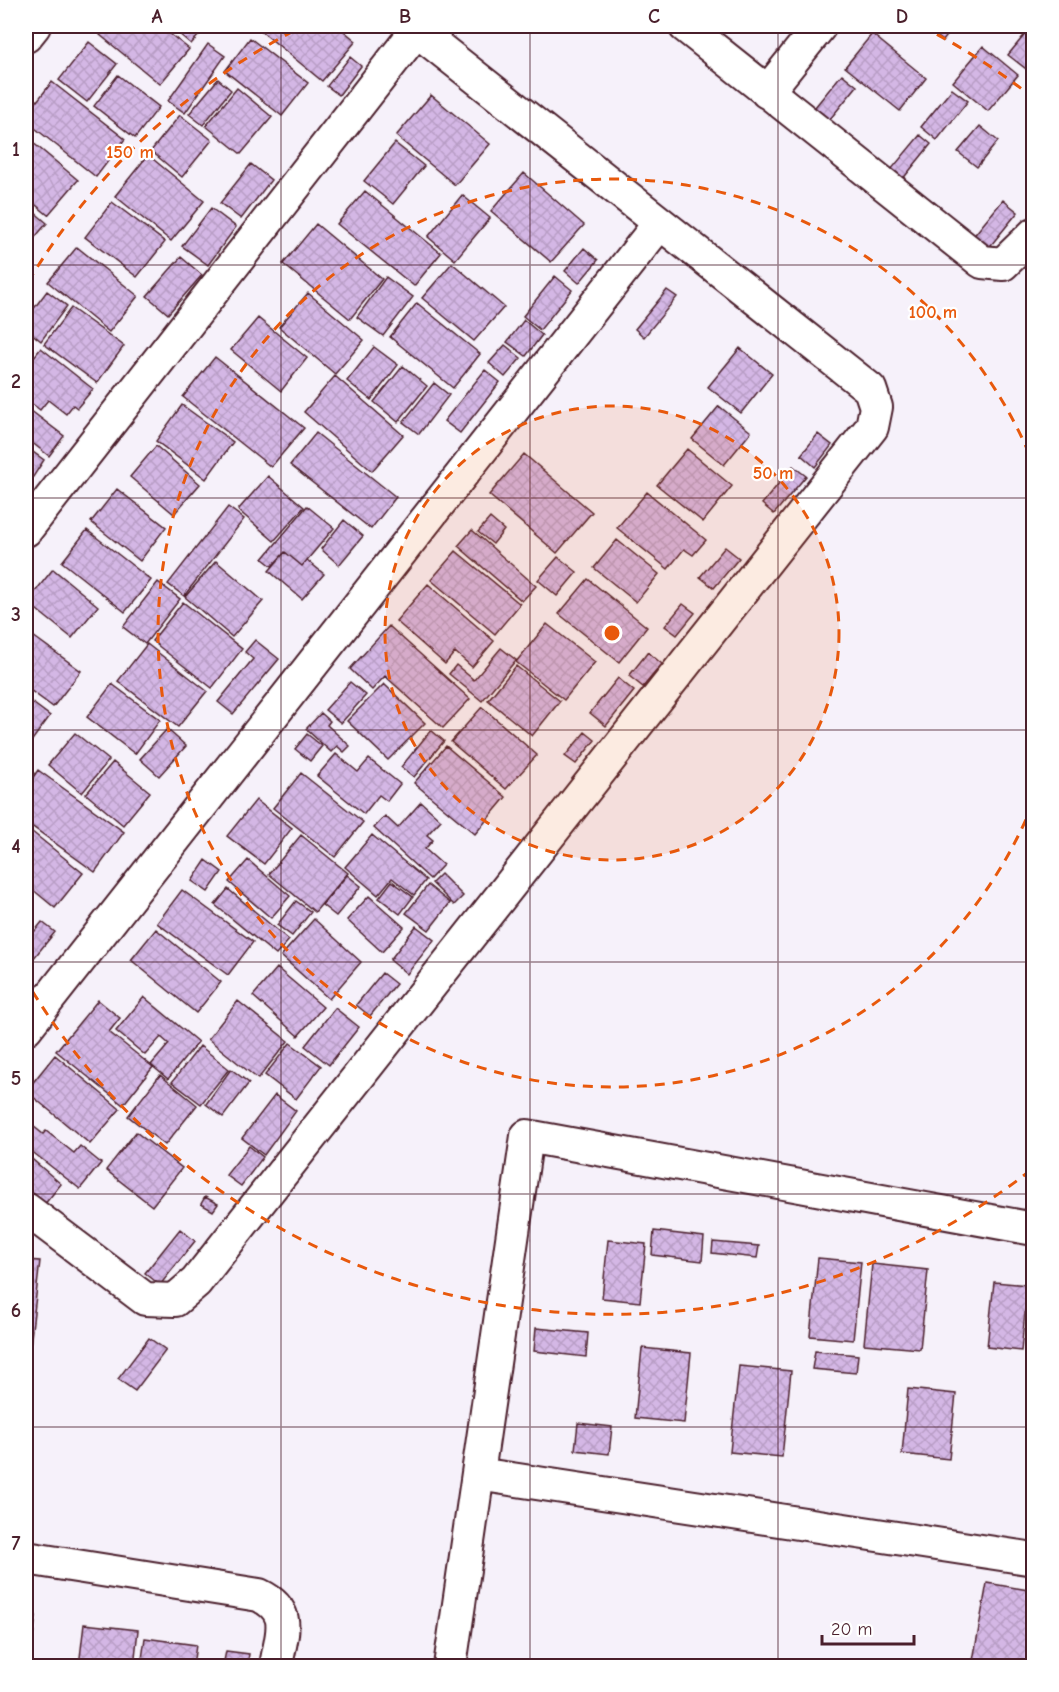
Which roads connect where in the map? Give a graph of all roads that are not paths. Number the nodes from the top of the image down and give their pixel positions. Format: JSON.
{"nodes":[{"id":1,"x":34,"y":26,"type":"edge"},
{"id":2,"x":685,"y":26,"type":"edge"},
{"id":3,"x":820,"y":26,"type":"edge"},
{"id":4,"x":414,"y":28,"type":"edge"},
{"id":5,"x":26,"y":36,"type":"edge"},
{"id":6,"x":767,"y":92,"type":"junction"},
{"id":7,"x":659,"y":224,"type":"junction"},
{"id":8,"x":1034,"y":234,"type":"edge"},
{"id":9,"x":26,"y":530,"type":"edge"},
{"id":10,"x":26,"y":1028,"type":"edge"},
{"id":11,"x":26,"y":1209,"type":"edge"},
{"id":12,"x":1034,"y":1228,"type":"edge"},
{"id":13,"x":478,"y":1474,"type":"junction"},
{"id":14,"x":26,"y":1558,"type":"edge"},
{"id":15,"x":1034,"y":1559,"type":"edge"},
{"id":16,"x":276,"y":1666,"type":"edge"},
{"id":17,"x":450,"y":1666,"type":"edge"}],
"edges":[{"from":1,"to":5,"type":"street"},
{"from":2,"to":6,"type":"street"},
{"from":3,"to":6,"type":"street"},
{"from":4,"to":7,"type":"street"},
{"from":4,"to":9,"type":"street"},
{"from":6,"to":8,"type":"street"},
{"from":7,"to":10,"type":"street"},
{"from":7,"to":11,"type":"street"},
{"from":12,"to":13,"type":"street"},
{"from":13,"to":15,"type":"street"},
{"from":13,"to":17,"type":"street"},
{"from":14,"to":16,"type":"street"}]}
